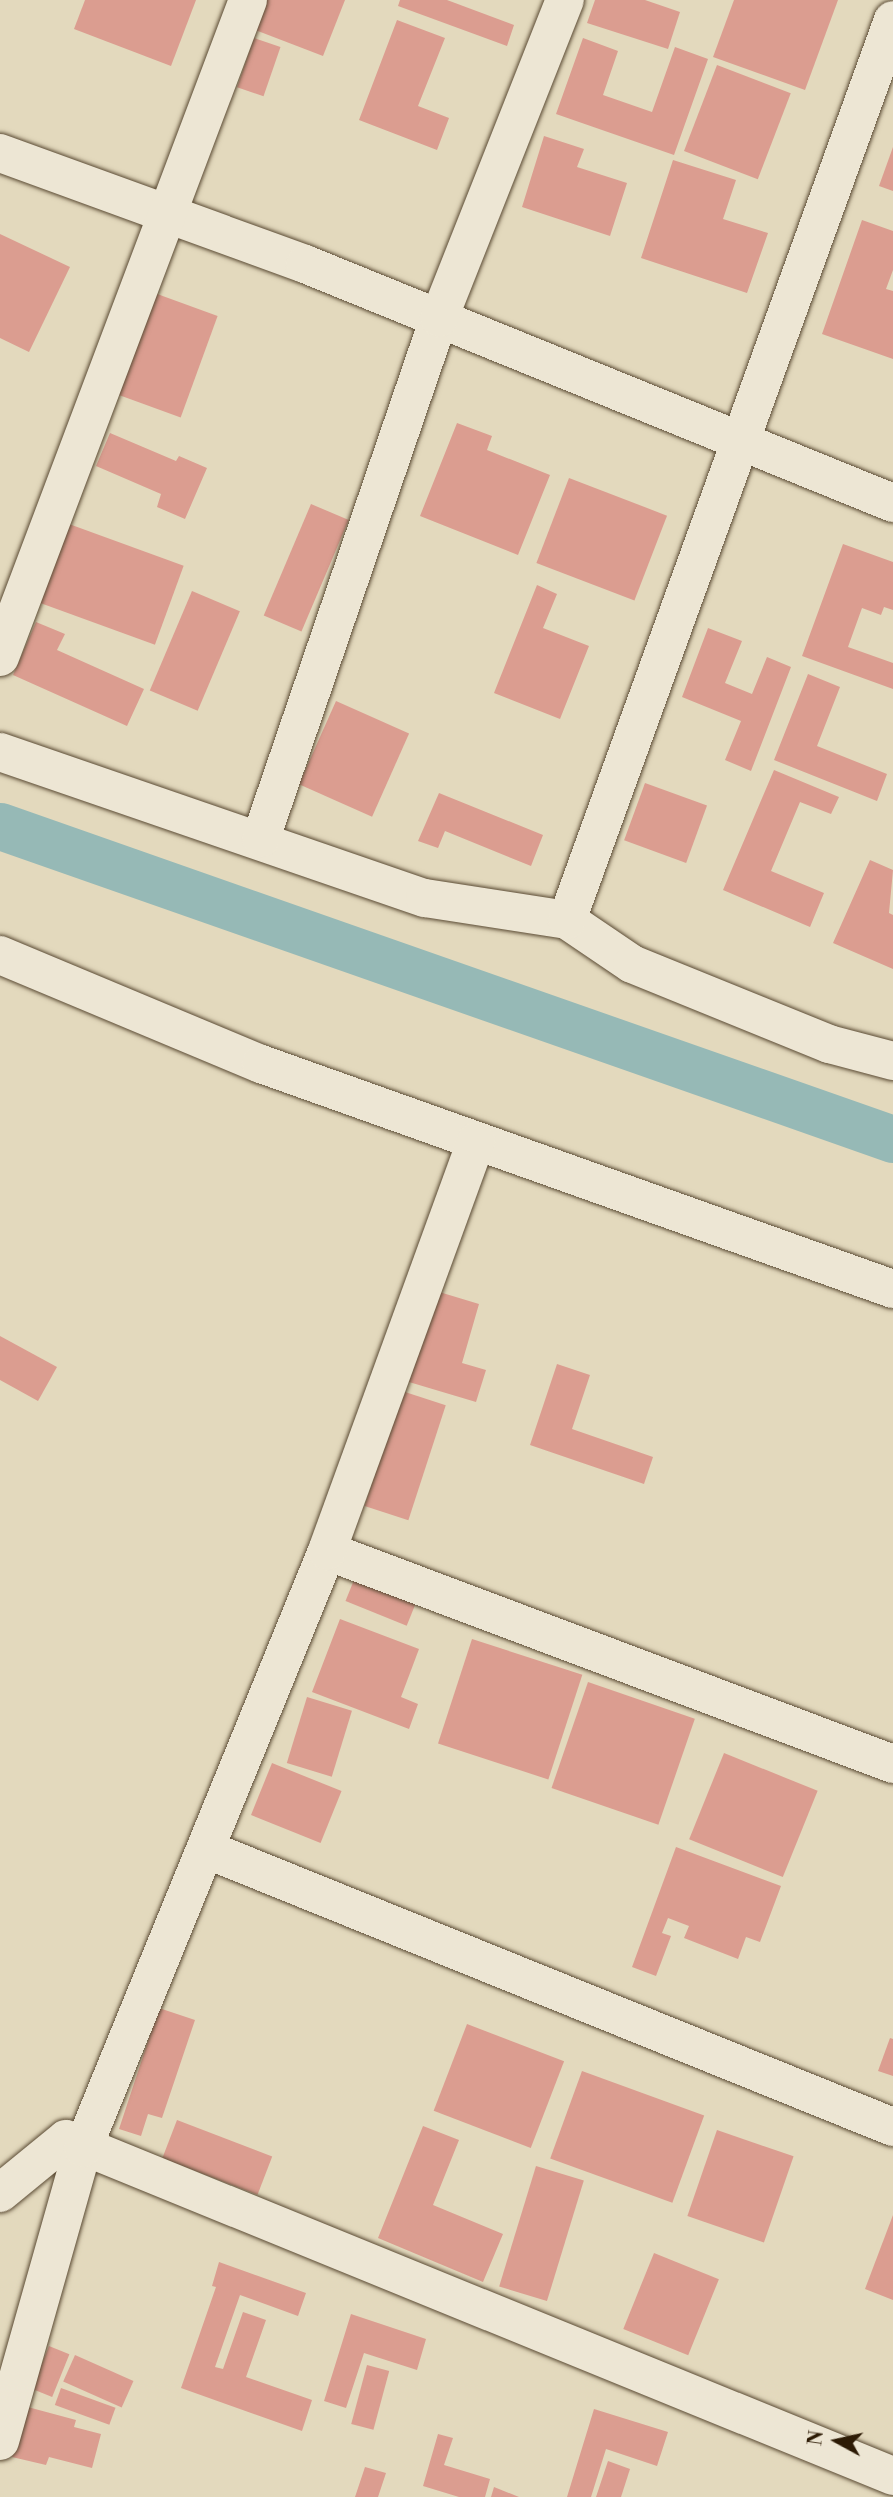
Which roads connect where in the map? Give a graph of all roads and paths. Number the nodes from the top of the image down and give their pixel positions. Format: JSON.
{"nodes":[{"id":1,"x":248,"y":0,"type":"edge"},
{"id":2,"x":565,"y":0,"type":"edge"},
{"id":3,"x":893,"y":20,"type":"edge"},
{"id":4,"x":0,"y":153,"type":"edge"},
{"id":5,"x":165,"y":213,"type":"junction"},
{"id":6,"x":439,"y":318,"type":"junction"},
{"id":7,"x":740,"y":440,"type":"junction"},
{"id":8,"x":893,"y":503,"type":"edge"},
{"id":9,"x":0,"y":657,"type":"edge"},
{"id":10,"x":0,"y":752,"type":"edge"},
{"id":11,"x":261,"y":838,"type":"junction"},
{"id":12,"x":567,"y":920,"type":"junction"},
{"id":13,"x":0,"y":955,"type":"edge"},
{"id":14,"x":893,"y":1061,"type":"edge"},
{"id":15,"x":476,"y":1140,"type":"junction"},
{"id":16,"x":893,"y":1289,"type":"edge"},
{"id":17,"x":327,"y":1551,"type":"junction"},
{"id":18,"x":893,"y":1764,"type":"edge"},
{"id":19,"x":208,"y":1850,"type":"junction"},
{"id":20,"x":893,"y":2127,"type":"edge"},
{"id":21,"x":83,"y":2147,"type":"junction"},
{"id":22,"x":0,"y":2193,"type":"edge"},
{"id":23,"x":0,"y":2441,"type":"edge"},
{"id":24,"x":893,"y":2476,"type":"edge"}],
"edges":[{"from":1,"to":5,"type":"street"},
{"from":2,"to":6,"type":"street"},
{"from":3,"to":7,"type":"street"},
{"from":4,"to":5,"type":"street"},
{"from":5,"to":6,"type":"street"},
{"from":5,"to":9,"type":"street"},
{"from":6,"to":7,"type":"street"},
{"from":6,"to":11,"type":"street"},
{"from":7,"to":8,"type":"street"},
{"from":7,"to":12,"type":"street"},
{"from":10,"to":11,"type":"street"},
{"from":11,"to":12,"type":"street"},
{"from":12,"to":14,"type":"street"},
{"from":13,"to":15,"type":"street"},
{"from":15,"to":16,"type":"street"},
{"from":15,"to":17,"type":"street"},
{"from":17,"to":18,"type":"street"},
{"from":17,"to":19,"type":"street"},
{"from":19,"to":20,"type":"street"},
{"from":19,"to":21,"type":"street"},
{"from":21,"to":22,"type":"street"},
{"from":21,"to":23,"type":"street"},
{"from":21,"to":24,"type":"street"}]}
